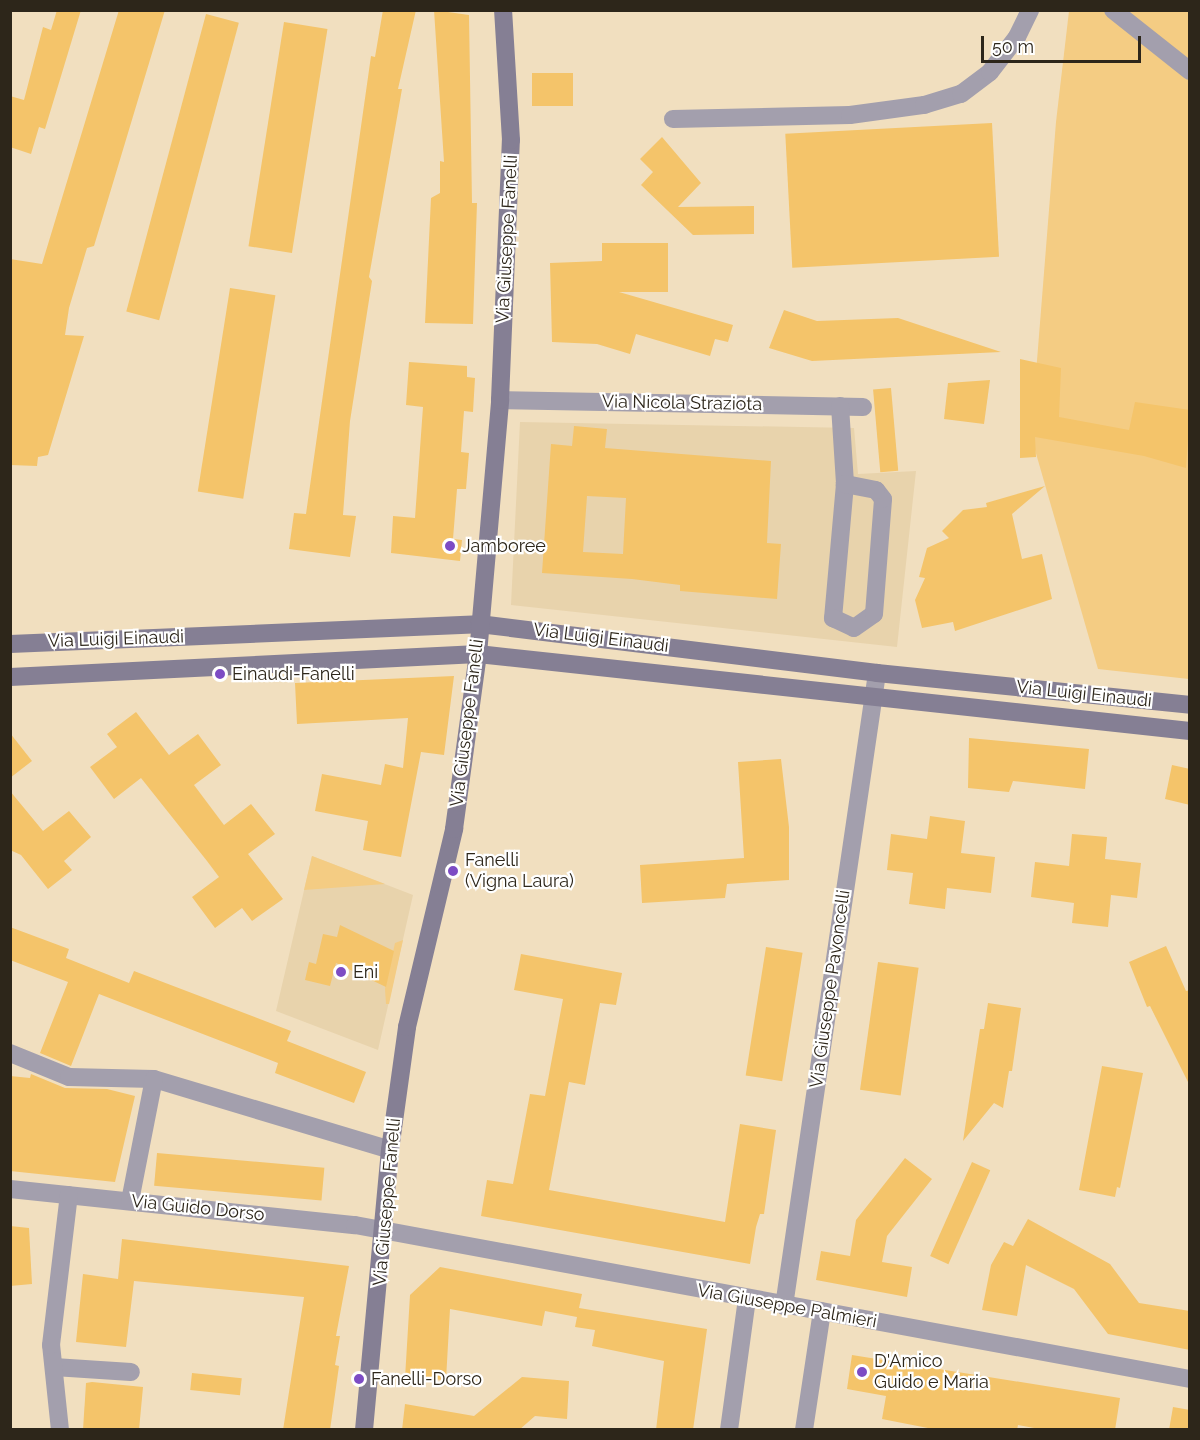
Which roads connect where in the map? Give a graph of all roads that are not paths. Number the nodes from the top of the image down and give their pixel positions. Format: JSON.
{"nodes":[{"id":1,"x":503,"y":10,"type":"edge"},
{"id":2,"x":1030,"y":10,"type":"edge"},
{"id":3,"x":1113,"y":10,"type":"edge"},
{"id":4,"x":1190,"y":71,"type":"edge"},
{"id":5,"x":674,"y":119,"type":"dead end"},
{"id":6,"x":500,"y":400,"type":"junction"},
{"id":7,"x":840,"y":406,"type":"junction"},
{"id":8,"x":863,"y":406,"type":"dead end"},
{"id":9,"x":844,"y":484,"type":"junction"},
{"id":10,"x":479,"y":624,"type":"junction"},
{"id":11,"x":10,"y":644,"type":"edge"},
{"id":12,"x":478,"y":654,"type":"junction"},
{"id":13,"x":877,"y":673,"type":"junction"},
{"id":14,"x":10,"y":677,"type":"edge"},
{"id":15,"x":873,"y":696,"type":"junction"},
{"id":16,"x":1190,"y":705,"type":"edge"},
{"id":17,"x":1190,"y":730,"type":"edge"},
{"id":18,"x":10,"y":1053,"type":"edge"},
{"id":19,"x":154,"y":1079,"type":"junction"},
{"id":20,"x":390,"y":1150,"type":"junction"},
{"id":21,"x":10,"y":1189,"type":"edge"},
{"id":22,"x":69,"y":1195,"type":"junction"},
{"id":23,"x":130,"y":1201,"type":"junction"},
{"id":24,"x":385,"y":1234,"type":"junction"},
{"id":25,"x":747,"y":1299,"type":"junction"},
{"id":26,"x":784,"y":1306,"type":"junction"},
{"id":27,"x":822,"y":1311,"type":"junction"},
{"id":28,"x":54,"y":1367,"type":"junction"},
{"id":29,"x":131,"y":1372,"type":"dead end"},
{"id":30,"x":1190,"y":1379,"type":"edge"},
{"id":31,"x":60,"y":1430,"type":"edge"},
{"id":32,"x":364,"y":1430,"type":"edge"},
{"id":33,"x":729,"y":1430,"type":"edge"},
{"id":34,"x":804,"y":1430,"type":"edge"}],
"edges":[{"from":1,"to":6,"type":"main road","name":"Via Giuseppe Fanelli"},
{"from":2,"to":5,"type":"street"},
{"from":3,"to":4,"type":"street"},
{"from":6,"to":7,"type":"street","name":"Via Nicola Straziota"},
{"from":6,"to":10,"type":"main road","name":"Via Giuseppe Fanelli"},
{"from":7,"to":8,"type":"street","name":"Via Nicola Straziota"},
{"from":7,"to":9,"type":"street"},
{"from":9,"to":9,"type":"street"},
{"from":10,"to":11,"type":"main road","name":"Via Luigi Einaudi"},
{"from":10,"to":12,"type":"main road","name":"Via Giuseppe Fanelli"},
{"from":10,"to":13,"type":"main road","name":"Via Luigi Einaudi"},
{"from":12,"to":14,"type":"main road","name":"Via Luigi Einaudi"},
{"from":12,"to":15,"type":"main road","name":"Via Luigi Einaudi"},
{"from":12,"to":20,"type":"main road","name":"Via Giuseppe Fanelli"},
{"from":13,"to":15,"type":"street","name":"Via Giuseppe Pavoncelli"},
{"from":13,"to":16,"type":"main road","name":"Via Luigi Einaudi"},
{"from":15,"to":17,"type":"main road","name":"Via Luigi Einaudi"},
{"from":15,"to":26,"type":"street","name":"Via Giuseppe Pavoncelli"},
{"from":18,"to":19,"type":"street"},
{"from":19,"to":20,"type":"street"},
{"from":19,"to":23,"type":"street"},
{"from":20,"to":24,"type":"main road","name":"Via Giuseppe Fanelli"},
{"from":21,"to":22,"type":"street","name":"Via Guido Dorso"},
{"from":22,"to":23,"type":"street","name":"Via Guido Dorso"},
{"from":22,"to":28,"type":"street"},
{"from":23,"to":24,"type":"street","name":"Via Guido Dorso"},
{"from":24,"to":25,"type":"street","name":"Via Giuseppe Palmieri"},
{"from":24,"to":32,"type":"main road","name":"Via Giuseppe Fanelli"},
{"from":25,"to":26,"type":"street","name":"Via Giuseppe Palmieri"},
{"from":25,"to":33,"type":"street"},
{"from":26,"to":27,"type":"street","name":"Via Giuseppe Palmieri"},
{"from":27,"to":30,"type":"street","name":"Via Giuseppe Palmieri"},
{"from":27,"to":34,"type":"street"},
{"from":28,"to":29,"type":"street"},
{"from":28,"to":31,"type":"street"}]}
